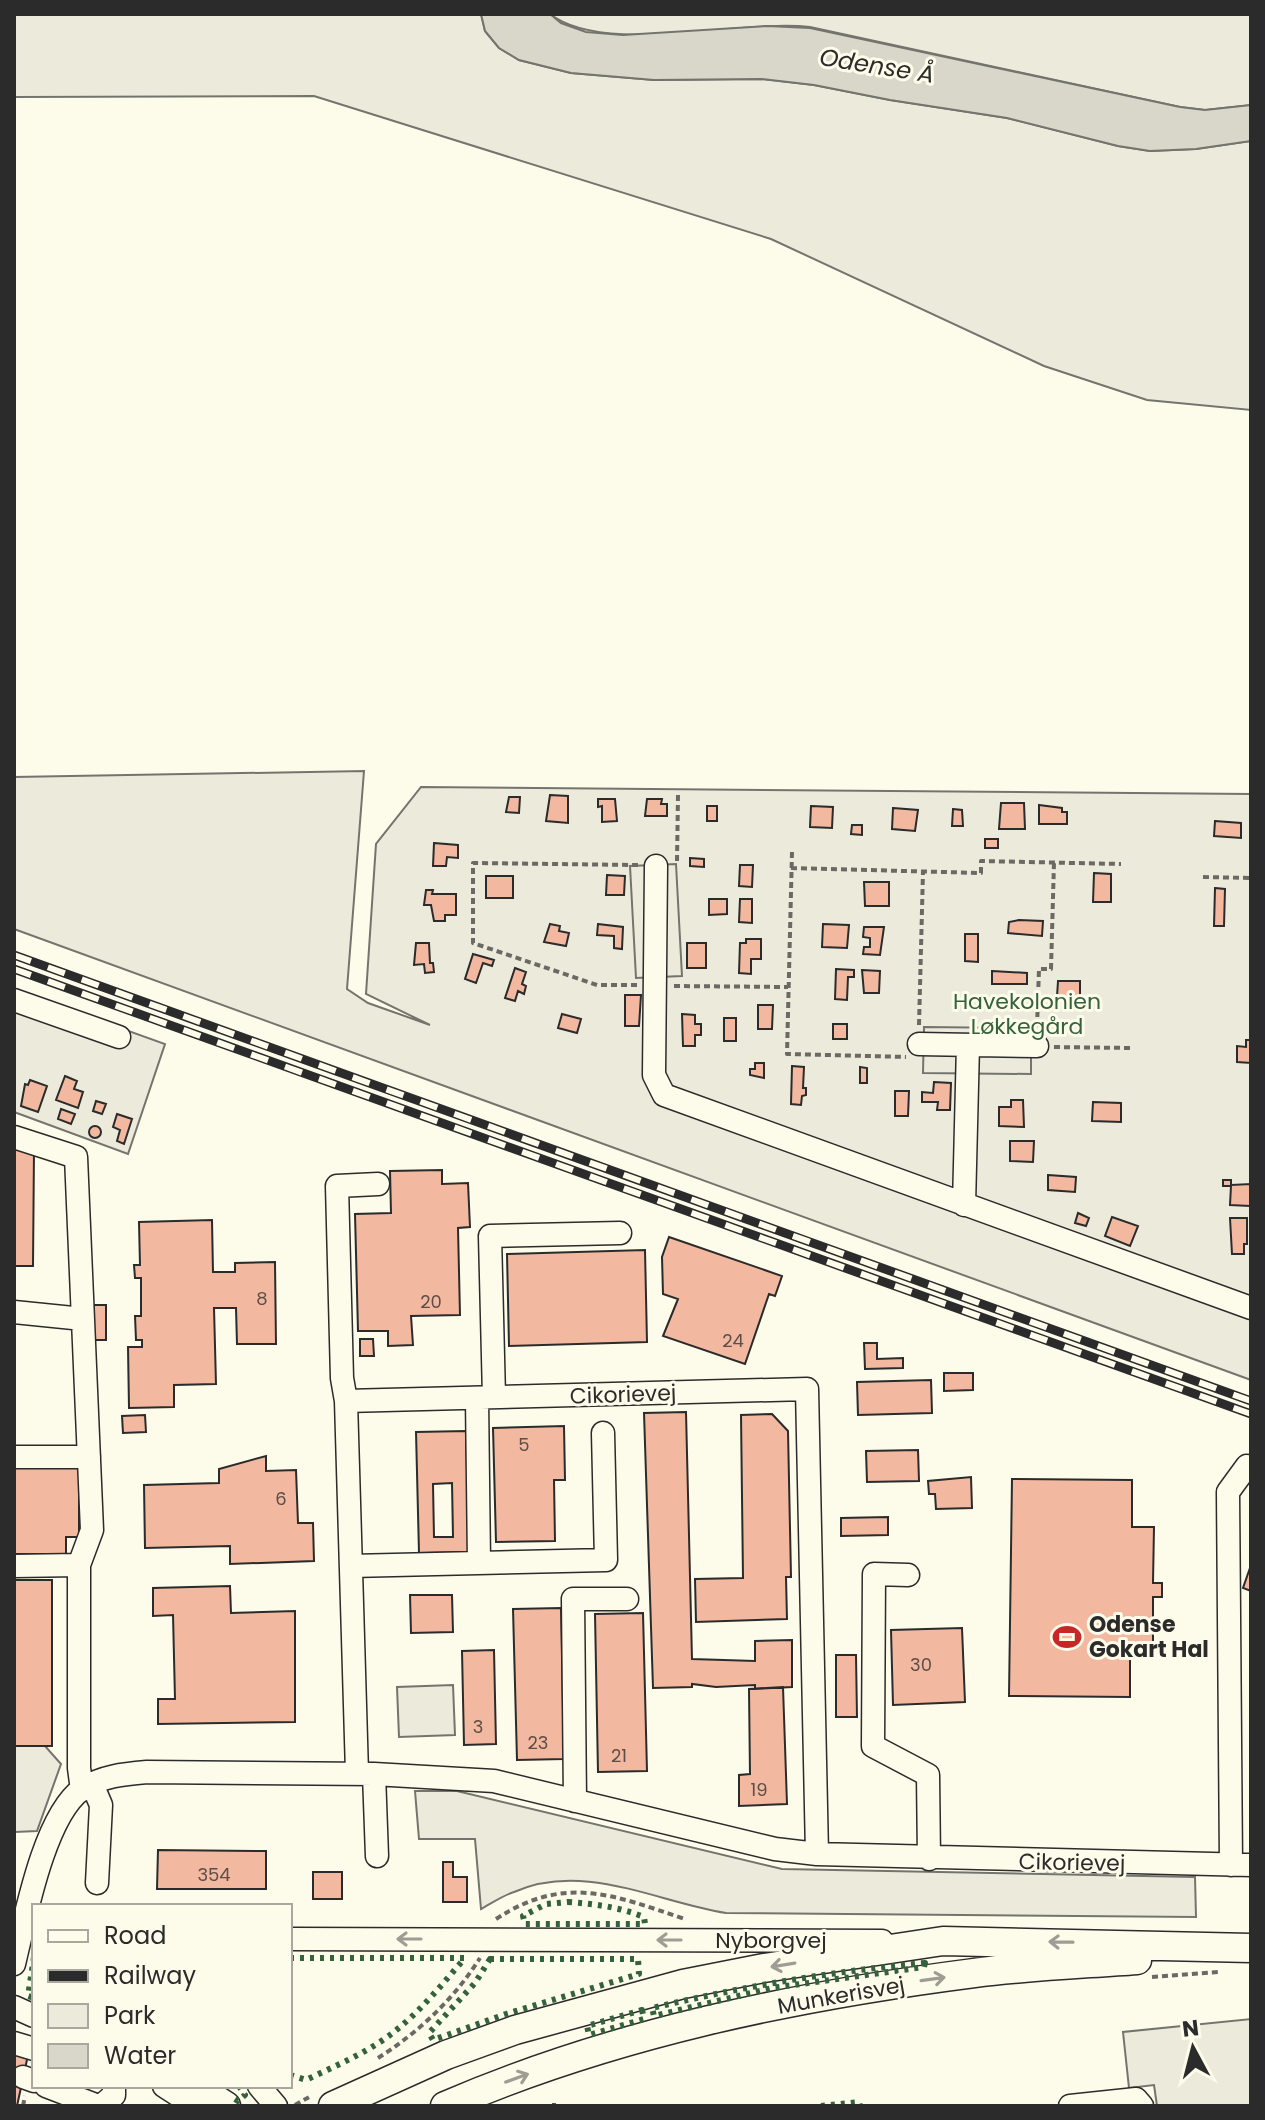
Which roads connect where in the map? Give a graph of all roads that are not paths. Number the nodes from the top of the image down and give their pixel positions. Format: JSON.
{"nodes":[{"id":1,"x":656,"y":866,"type":"road end"},
{"id":2,"x":14,"y":1000,"type":"edge"},
{"id":3,"x":119,"y":1037,"type":"dead end"},
{"id":4,"x":919,"y":1044,"type":"road end"},
{"id":5,"x":968,"y":1045,"type":"junction"},
{"id":6,"x":1037,"y":1046,"type":"road end"},
{"id":7,"x":14,"y":1137,"type":"edge"},
{"id":8,"x":378,"y":1184,"type":"dead end"},
{"id":9,"x":964,"y":1205,"type":"junction"},
{"id":10,"x":620,"y":1233,"type":"dead end"},
{"id":11,"x":1251,"y":1308,"type":"edge"},
{"id":12,"x":14,"y":1312,"type":"edge"},
{"id":13,"x":83,"y":1319,"type":"junction"},
{"id":14,"x":486,"y":1397,"type":"junction"},
{"id":15,"x":346,"y":1401,"type":"junction"},
{"id":16,"x":603,"y":1433,"type":"dead end"},
{"id":17,"x":14,"y":1457,"type":"edge"},
{"id":18,"x":89,"y":1457,"type":"junction"},
{"id":19,"x":1251,"y":1467,"type":"edge"},
{"id":20,"x":479,"y":1563,"type":"junction"},
{"id":21,"x":79,"y":1565,"type":"junction"},
{"id":22,"x":14,"y":1566,"type":"edge"},
{"id":23,"x":351,"y":1566,"type":"junction"},
{"id":24,"x":908,"y":1575,"type":"dead end"},
{"id":25,"x":627,"y":1599,"type":"dead end"},
{"id":26,"x":1240,"y":1686,"type":"edge"},
{"id":27,"x":365,"y":1773,"type":"junction"},
{"id":28,"x":87,"y":1787,"type":"junction"},
{"id":29,"x":575,"y":1801,"type":"junction"},
{"id":30,"x":817,"y":1854,"type":"junction"},
{"id":31,"x":377,"y":1856,"type":"dead end"},
{"id":32,"x":929,"y":1859,"type":"junction"},
{"id":33,"x":1241,"y":1865,"type":"edge"},
{"id":34,"x":97,"y":1883,"type":"dead end"},
{"id":35,"x":23,"y":1939,"type":"edge"},
{"id":36,"x":292,"y":1939,"type":"edge"},
{"id":37,"x":943,"y":1941,"type":"junction"},
{"id":38,"x":1245,"y":1956,"type":"edge"},
{"id":39,"x":14,"y":1964,"type":"edge"},
{"id":40,"x":601,"y":2004,"type":"junction"},
{"id":41,"x":51,"y":2088,"type":"edge"},
{"id":42,"x":114,"y":2088,"type":"edge"},
{"id":43,"x":167,"y":2088,"type":"edge"},
{"id":44,"x":198,"y":2088,"type":"edge"},
{"id":45,"x":261,"y":2088,"type":"edge"},
{"id":46,"x":100,"y":2106,"type":"edge"},
{"id":47,"x":195,"y":2106,"type":"edge"},
{"id":48,"x":226,"y":2106,"type":"edge"},
{"id":49,"x":276,"y":2106,"type":"edge"},
{"id":50,"x":333,"y":2106,"type":"edge"},
{"id":51,"x":377,"y":2106,"type":"edge"},
{"id":52,"x":445,"y":2106,"type":"edge"},
{"id":53,"x":1070,"y":2106,"type":"edge"},
{"id":54,"x":1142,"y":2106,"type":"edge"}],
"edges":[{"from":1,"to":9,"type":"street"},
{"from":2,"to":3,"type":"street"},
{"from":4,"to":5,"type":"street"},
{"from":5,"to":6,"type":"street"},
{"from":5,"to":9,"type":"street"},
{"from":7,"to":13,"type":"street"},
{"from":8,"to":15,"type":"street"},
{"from":9,"to":11,"type":"street"},
{"from":10,"to":14,"type":"street"},
{"from":12,"to":13,"type":"street"},
{"from":13,"to":18,"type":"street"},
{"from":14,"to":15,"type":"street","name":"Cikorievej"},
{"from":14,"to":20,"type":"street"},
{"from":14,"to":30,"type":"street","name":"Cikorievej"},
{"from":15,"to":23,"type":"street"},
{"from":16,"to":20,"type":"street"},
{"from":17,"to":18,"type":"street"},
{"from":18,"to":21,"type":"street"},
{"from":19,"to":26,"type":"street","name":"Cikorievej"},
{"from":20,"to":23,"type":"street"},
{"from":21,"to":22,"type":"street"},
{"from":21,"to":28,"type":"street"},
{"from":23,"to":27,"type":"street"},
{"from":24,"to":32,"type":"street"},
{"from":25,"to":29,"type":"street"},
{"from":26,"to":33,"type":"street","name":"Cikorievej"},
{"from":27,"to":28,"type":"street","name":"Cikorievej"},
{"from":27,"to":29,"type":"street","name":"Cikorievej"},
{"from":27,"to":31,"type":"street"},
{"from":28,"to":34,"type":"street"},
{"from":28,"to":35,"type":"street"},
{"from":29,"to":30,"type":"street","name":"Cikorievej"},
{"from":30,"to":32,"type":"street","name":"Cikorievej"},
{"from":32,"to":33,"type":"street","name":"Cikorievej"},
{"from":35,"to":39,"type":"street"},
{"from":37,"to":36,"type":"street","name":"Nyborgvej","one_way":true},
{"from":38,"to":37,"type":"main road","name":"Nyborgvej","one_way":true},
{"from":37,"to":40,"type":"main road","name":"Munkerisvej","one_way":true},
{"from":52,"to":38,"type":"main road","name":"Munkerisvej","one_way":true},
{"from":40,"to":50,"type":"main road","name":"Munkerisvej"},
{"from":40,"to":51,"type":"main road"},
{"from":41,"to":46,"type":"street"},
{"from":42,"to":46,"type":"street"},
{"from":43,"to":47,"type":"street"},
{"from":44,"to":48,"type":"main road"},
{"from":45,"to":49,"type":"street"},
{"from":53,"to":54,"type":"street"}]}
